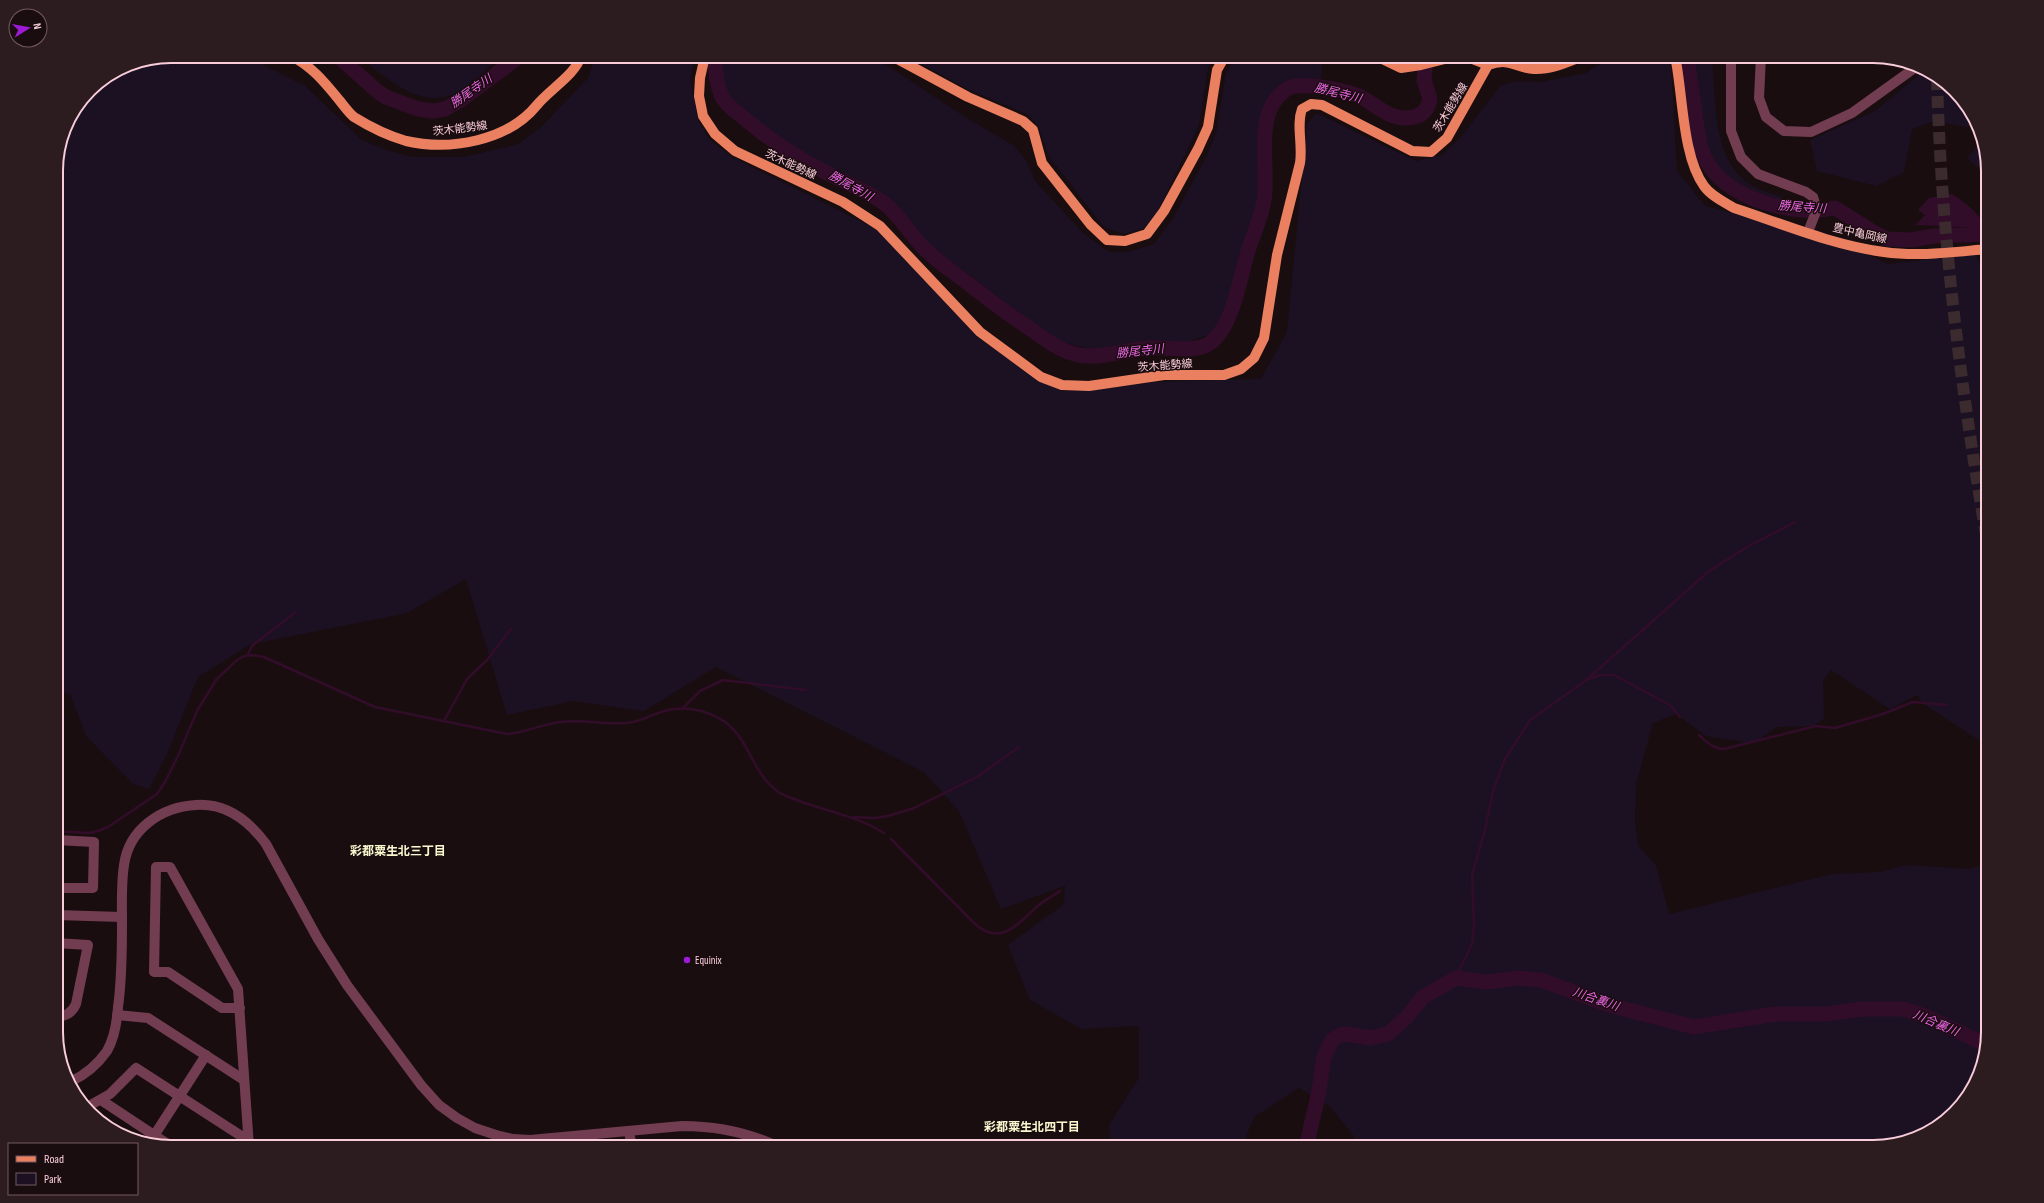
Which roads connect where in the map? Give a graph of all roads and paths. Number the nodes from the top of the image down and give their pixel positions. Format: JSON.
{"nodes":[{"id":1,"x":301,"y":63,"type":"edge"},
{"id":2,"x":579,"y":63,"type":"edge"},
{"id":3,"x":704,"y":63,"type":"edge"},
{"id":4,"x":905,"y":63,"type":"edge"},
{"id":5,"x":1220,"y":63,"type":"edge"},
{"id":6,"x":1390,"y":63,"type":"edge"},
{"id":7,"x":1428,"y":63,"type":"edge"},
{"id":8,"x":1483,"y":63,"type":"edge"},
{"id":9,"x":1497,"y":63,"type":"edge"},
{"id":10,"x":1513,"y":63,"type":"edge"},
{"id":11,"x":1564,"y":63,"type":"edge"},
{"id":12,"x":1676,"y":63,"type":"edge"},
{"id":13,"x":1731,"y":63,"type":"edge"},
{"id":14,"x":1760,"y":63,"type":"edge"},
{"id":15,"x":1488,"y":65,"type":"junction"},
{"id":16,"x":1913,"y":70,"type":"edge"},
{"id":17,"x":1808,"y":232,"type":"junction"},
{"id":18,"x":1981,"y":250,"type":"edge"},
{"id":19,"x":63,"y":840,"type":"edge"},
{"id":20,"x":63,"y":888,"type":"edge"},
{"id":21,"x":63,"y":916,"type":"edge"},
{"id":22,"x":122,"y":917,"type":"junction"},
{"id":23,"x":63,"y":943,"type":"edge"},
{"id":24,"x":240,"y":1008,"type":"junction"},
{"id":25,"x":63,"y":1015,"type":"edge"},
{"id":26,"x":117,"y":1015,"type":"junction"},
{"id":27,"x":206,"y":1055,"type":"junction"},
{"id":28,"x":74,"y":1080,"type":"edge"},
{"id":29,"x":244,"y":1080,"type":"junction"},
{"id":30,"x":180,"y":1096,"type":"junction"},
{"id":31,"x":101,"y":1100,"type":"junction"},
{"id":32,"x":92,"y":1105,"type":"edge"},
{"id":33,"x":629,"y":1132,"type":"junction"},
{"id":34,"x":152,"y":1138,"type":"edge"},
{"id":35,"x":243,"y":1140,"type":"edge"},
{"id":36,"x":249,"y":1140,"type":"edge"},
{"id":37,"x":631,"y":1140,"type":"edge"},
{"id":38,"x":762,"y":1140,"type":"edge"}],
"edges":[{"from":1,"to":2,"type":"main road","name":"茨木能勢線"},
{"from":3,"to":15,"type":"main road","name":"茨木能勢線"},
{"from":4,"to":5,"type":"main road"},
{"from":6,"to":7,"type":"main road"},
{"from":8,"to":15,"type":"main road"},
{"from":9,"to":15,"type":"main road"},
{"from":10,"to":11,"type":"main road"},
{"from":12,"to":17,"type":"main road","name":"豊中亀岡線"},
{"from":13,"to":17,"type":"street"},
{"from":14,"to":16,"type":"street"},
{"from":17,"to":18,"type":"main road","name":"豊中亀岡線"},
{"from":19,"to":20,"type":"street"},
{"from":21,"to":22,"type":"street"},
{"from":22,"to":26,"type":"street"},
{"from":22,"to":33,"type":"street"},
{"from":23,"to":25,"type":"street"},
{"from":24,"to":24,"type":"street"},
{"from":24,"to":29,"type":"street"},
{"from":26,"to":27,"type":"street"},
{"from":26,"to":28,"type":"street"},
{"from":27,"to":29,"type":"street"},
{"from":27,"to":30,"type":"street"},
{"from":29,"to":36,"type":"street"},
{"from":30,"to":31,"type":"street"},
{"from":30,"to":34,"type":"street"},
{"from":30,"to":35,"type":"street"},
{"from":31,"to":32,"type":"street"},
{"from":31,"to":34,"type":"street"},
{"from":33,"to":37,"type":"street"},
{"from":33,"to":38,"type":"street"}]}
